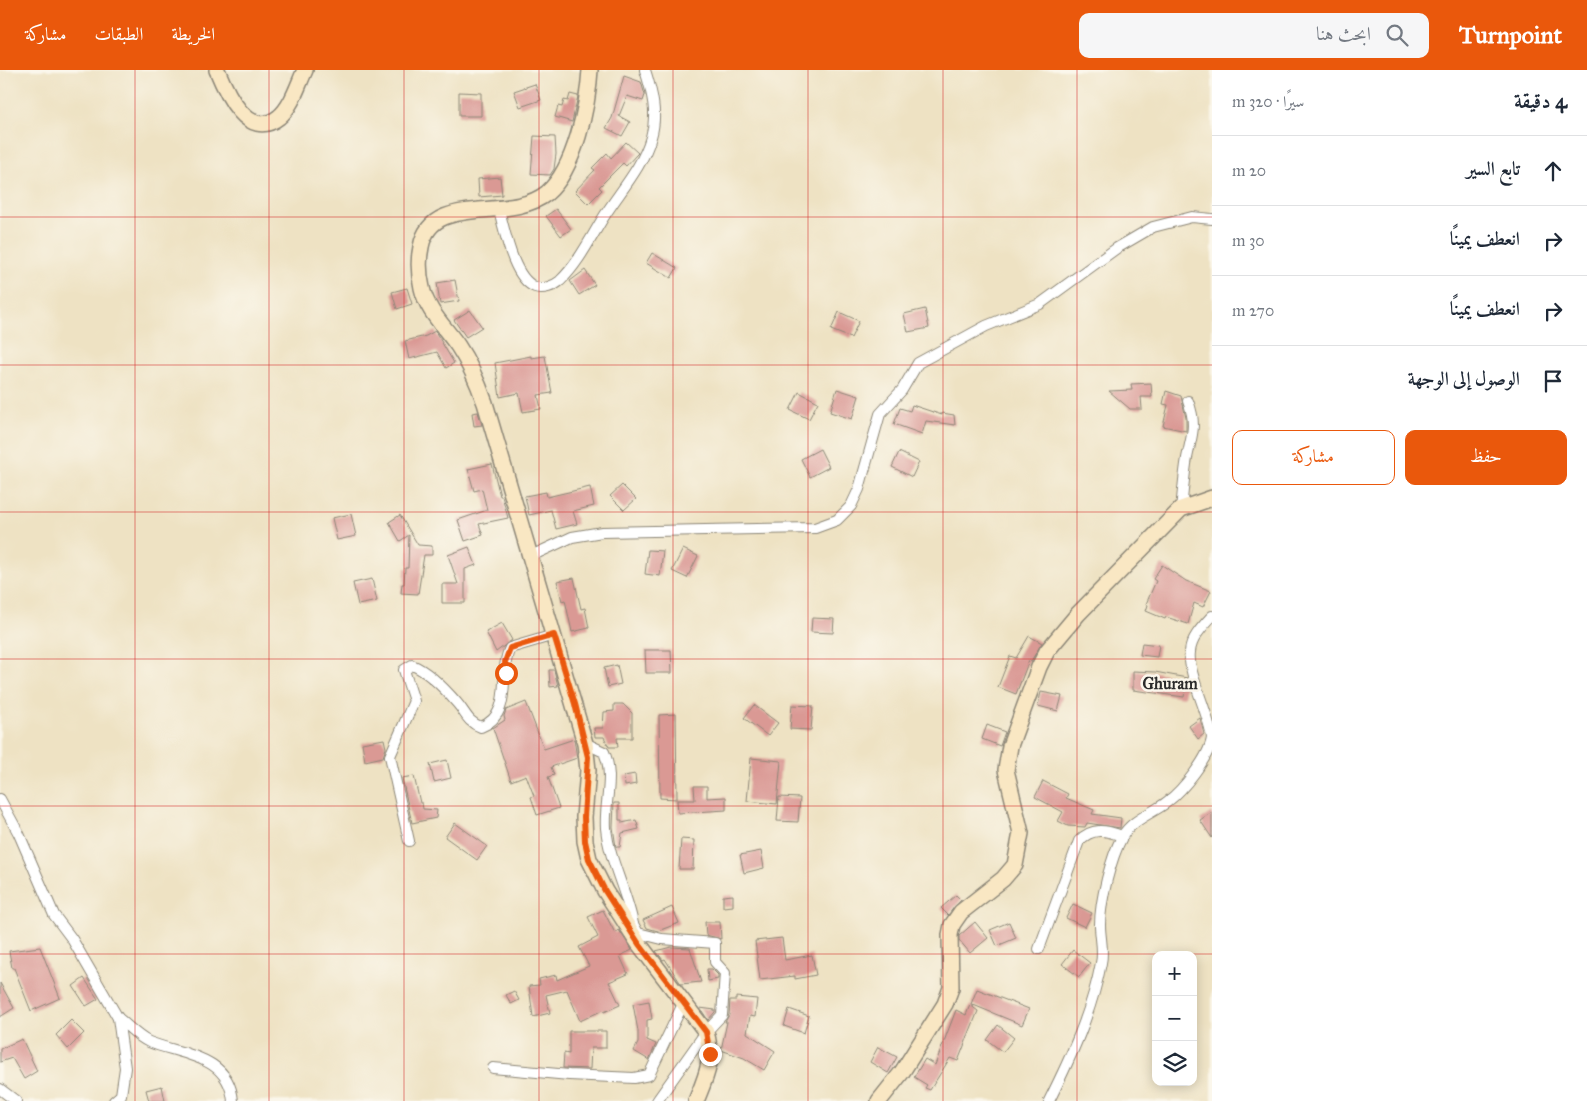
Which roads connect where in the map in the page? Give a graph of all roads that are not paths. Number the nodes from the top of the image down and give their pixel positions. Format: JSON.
{"nodes":[{"id":1,"x":217,"y":70,"type":"edge"},
{"id":2,"x":305,"y":70,"type":"edge"},
{"id":3,"x":590,"y":70,"type":"edge"},
{"id":4,"x":645,"y":70,"type":"edge"},
{"id":5,"x":499,"y":210,"type":"junction"},
{"id":6,"x":1212,"y":219,"type":"edge"},
{"id":7,"x":1188,"y":401,"type":"dead end"},
{"id":8,"x":1212,"y":498,"type":"edge"},
{"id":9,"x":1181,"y":509,"type":"junction"},
{"id":10,"x":531,"y":556,"type":"junction"},
{"id":11,"x":1212,"y":616,"type":"edge"},
{"id":12,"x":554,"y":635,"type":"junction"},
{"id":13,"x":1212,"y":738,"type":"edge"},
{"id":14,"x":585,"y":743,"type":"junction"},
{"id":15,"x":0,"y":799,"type":"edge"},
{"id":16,"x":1122,"y":836,"type":"junction"},
{"id":17,"x":409,"y":841,"type":"dead end"},
{"id":18,"x":1039,"y":949,"type":"dead end"},
{"id":19,"x":683,"y":1004,"type":"junction"},
{"id":20,"x":118,"y":1018,"type":"junction"},
{"id":21,"x":706,"y":1032,"type":"junction"},
{"id":22,"x":493,"y":1068,"type":"dead end"},
{"id":23,"x":0,"y":1088,"type":"edge"},
{"id":24,"x":16,"y":1101,"type":"edge"},
{"id":25,"x":114,"y":1101,"type":"edge"},
{"id":26,"x":233,"y":1101,"type":"edge"},
{"id":27,"x":658,"y":1101,"type":"edge"},
{"id":28,"x":696,"y":1101,"type":"edge"},
{"id":29,"x":879,"y":1101,"type":"edge"},
{"id":30,"x":1049,"y":1101,"type":"edge"}],
"edges":[{"from":1,"to":2,"type":"street"},
{"from":3,"to":5,"type":"street"},
{"from":4,"to":5,"type":"street"},
{"from":5,"to":10,"type":"street"},
{"from":6,"to":10,"type":"street"},
{"from":7,"to":9,"type":"street"},
{"from":8,"to":9,"type":"street"},
{"from":9,"to":29,"type":"street"},
{"from":10,"to":12,"type":"street"},
{"from":11,"to":13,"type":"street"},
{"from":12,"to":14,"type":"street"},
{"from":12,"to":17,"type":"street"},
{"from":13,"to":16,"type":"street"},
{"from":14,"to":19,"type":"street"},
{"from":14,"to":21,"type":"street"},
{"from":15,"to":20,"type":"street"},
{"from":16,"to":18,"type":"street"},
{"from":16,"to":30,"type":"street"},
{"from":19,"to":21,"type":"street"},
{"from":19,"to":22,"type":"street"},
{"from":20,"to":25,"type":"street"},
{"from":20,"to":26,"type":"street"},
{"from":21,"to":27,"type":"street"},
{"from":21,"to":28,"type":"street"},
{"from":23,"to":24,"type":"street"}]}
